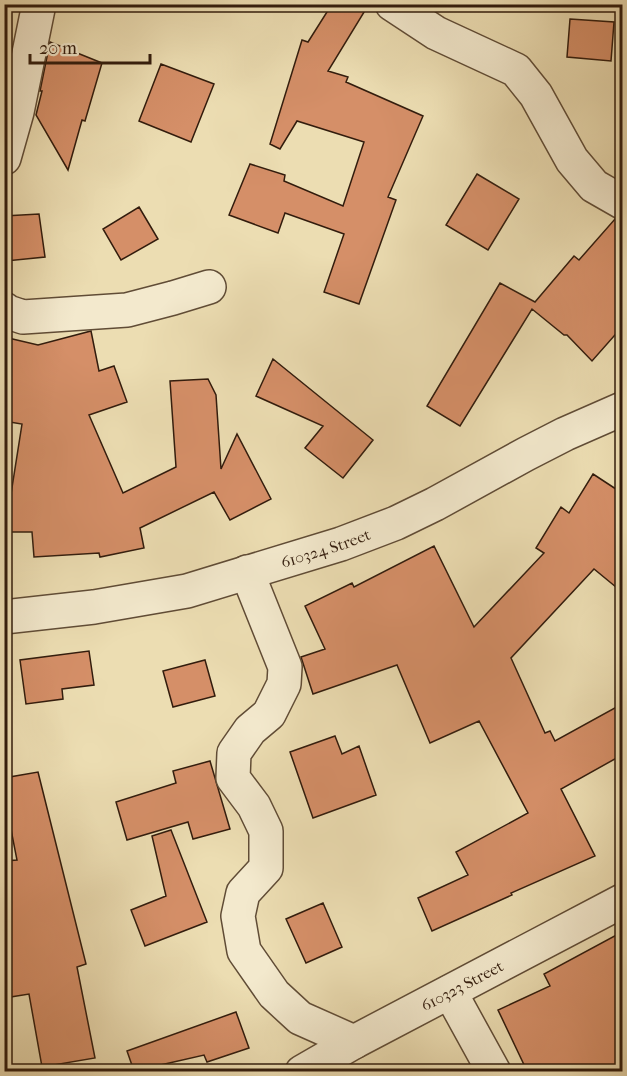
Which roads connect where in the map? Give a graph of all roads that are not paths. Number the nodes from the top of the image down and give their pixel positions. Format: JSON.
{"nodes":[{"id":1,"x":39,"y":4,"type":"edge"},
{"id":2,"x":392,"y":4,"type":"edge"},
{"id":3,"x":11,"y":110,"type":"edge"},
{"id":4,"x":4,"y":158,"type":"edge"},
{"id":5,"x":622,"y":202,"type":"edge"},
{"id":6,"x":208,"y":287,"type":"dead end"},
{"id":7,"x":4,"y":309,"type":"edge"},
{"id":8,"x":622,"y":409,"type":"edge"},
{"id":9,"x":247,"y":572,"type":"junction"},
{"id":10,"x":4,"y":617,"type":"edge"},
{"id":11,"x":622,"y":901,"type":"edge"},
{"id":12,"x":450,"y":992,"type":"junction"},
{"id":13,"x":354,"y":1042,"type":"junction"},
{"id":14,"x":302,"y":1071,"type":"edge"},
{"id":15,"x":495,"y":1071,"type":"edge"}],
"edges":[{"from":1,"to":3,"type":"street"},
{"from":2,"to":5,"type":"street"},
{"from":3,"to":4,"type":"street"},
{"from":6,"to":7,"type":"street"},
{"from":8,"to":9,"type":"street","name":"610324 Street"},
{"from":9,"to":10,"type":"street","name":"610324 Street"},
{"from":9,"to":13,"type":"street"},
{"from":11,"to":12,"type":"street","name":"610323 Street"},
{"from":12,"to":13,"type":"street","name":"610323 Street"},
{"from":12,"to":15,"type":"street"},
{"from":13,"to":14,"type":"street","name":"610323 Street"}]}
